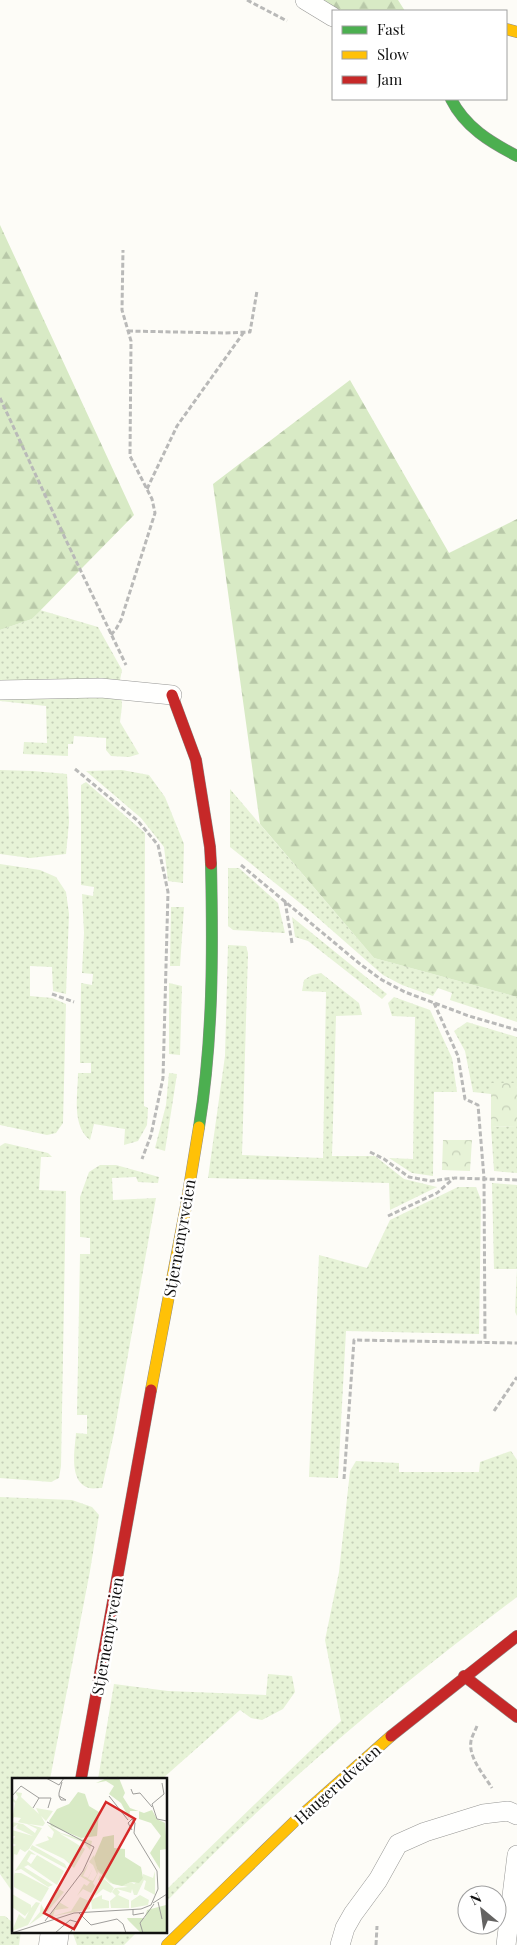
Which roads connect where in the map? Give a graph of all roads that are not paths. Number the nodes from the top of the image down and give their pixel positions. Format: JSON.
{"nodes":[{"id":1,"x":305,"y":0,"type":"edge"},
{"id":2,"x":332,"y":16,"type":"edge"},
{"id":3,"x":452,"y":100,"type":"edge"},
{"id":4,"x":517,"y":156,"type":"edge"},
{"id":5,"x":0,"y":690,"type":"edge"},
{"id":6,"x":172,"y":695,"type":"joint"},
{"id":7,"x":517,"y":1636,"type":"edge"},
{"id":8,"x":464,"y":1676,"type":"junction"},
{"id":9,"x":517,"y":1716,"type":"edge"},
{"id":10,"x":81,"y":1778,"type":"edge"},
{"id":11,"x":512,"y":1813,"type":"edge"},
{"id":12,"x":517,"y":1854,"type":"edge"},
{"id":13,"x":55,"y":1932,"type":"edge"},
{"id":14,"x":53,"y":1945,"type":"edge"},
{"id":15,"x":167,"y":1945,"type":"edge"},
{"id":16,"x":340,"y":1945,"type":"edge"},
{"id":17,"x":506,"y":1945,"type":"edge"}],
"edges":[{"from":1,"to":2,"type":"lane"},
{"from":3,"to":4,"type":"street"},
{"from":5,"to":6,"type":"lane"},
{"from":6,"to":10,"type":"street","name":"Stjernemyrveien"},
{"from":7,"to":8,"type":"street","name":"Haugerudveien"},
{"from":8,"to":9,"type":"street"},
{"from":8,"to":15,"type":"street","name":"Haugerudveien"},
{"from":11,"to":16,"type":"lane"},
{"from":12,"to":17,"type":"lane"},
{"from":13,"to":14,"type":"street"}]}
